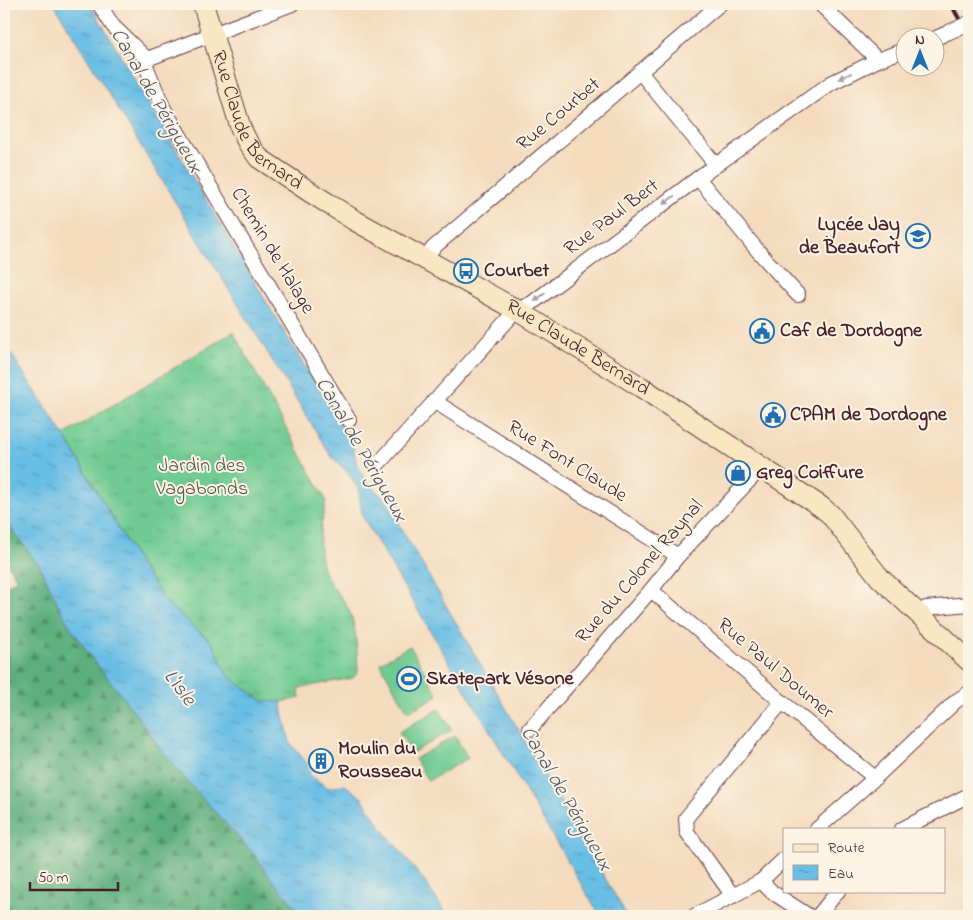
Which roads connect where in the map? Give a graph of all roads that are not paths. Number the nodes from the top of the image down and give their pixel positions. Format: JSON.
{"nodes":[{"id":1,"x":98,"y":4,"type":"edge"},
{"id":2,"x":203,"y":4,"type":"edge"},
{"id":3,"x":292,"y":4,"type":"edge"},
{"id":4,"x":720,"y":4,"type":"edge"},
{"id":5,"x":820,"y":4,"type":"edge"},
{"id":6,"x":969,"y":23,"type":"edge"},
{"id":7,"x":946,"y":33,"type":"edge"},
{"id":8,"x":212,"y":35,"type":"junction"},
{"id":9,"x":896,"y":53,"type":"edge"},
{"id":10,"x":147,"y":58,"type":"junction"},
{"id":11,"x":878,"y":60,"type":"junction"},
{"id":12,"x":640,"y":72,"type":"junction"},
{"id":13,"x":716,"y":165,"type":"junction"},
{"id":14,"x":698,"y":178,"type":"junction"},
{"id":15,"x":425,"y":258,"type":"junction"},
{"id":16,"x":798,"y":295,"type":"dead end"},
{"id":17,"x":516,"y":310,"type":"junction"},
{"id":18,"x":434,"y":401,"type":"junction"},
{"id":19,"x":349,"y":420,"type":"dead end"},
{"id":20,"x":379,"y":463,"type":"dead end"},
{"id":21,"x":762,"y":467,"type":"junction"},
{"id":22,"x":678,"y":556,"type":"junction"},
{"id":23,"x":651,"y":590,"type":"junction"},
{"id":24,"x":969,"y":604,"type":"edge"},
{"id":25,"x":919,"y":614,"type":"junction"},
{"id":26,"x":969,"y":661,"type":"edge"},
{"id":27,"x":969,"y":693,"type":"edge"},
{"id":28,"x":782,"y":702,"type":"junction"},
{"id":29,"x":530,"y":729,"type":"dead end"},
{"id":30,"x":875,"y":778,"type":"junction"},
{"id":31,"x":969,"y":795,"type":"edge"},
{"id":32,"x":817,"y":828,"type":"edge"},
{"id":33,"x":904,"y":828,"type":"edge"},
{"id":34,"x":783,"y":860,"type":"edge"},
{"id":35,"x":761,"y":882,"type":"junction"},
{"id":36,"x":837,"y":892,"type":"edge"},
{"id":37,"x":733,"y":896,"type":"junction"},
{"id":38,"x":694,"y":916,"type":"edge"},
{"id":39,"x":809,"y":916,"type":"edge"},
{"id":40,"x":818,"y":916,"type":"edge"}],
"edges":[{"from":1,"to":10,"type":"street"},
{"from":2,"to":8,"type":"main road","name":"Rue Claude Bernard"},
{"from":3,"to":8,"type":"street"},
{"from":4,"to":12,"type":"street","name":"Rue Courbet"},
{"from":5,"to":11,"type":"street"},
{"from":6,"to":7,"type":"street","bridge":true},
{"from":8,"to":10,"type":"street"},
{"from":8,"to":15,"type":"main road","name":"Rue Claude Bernard"},
{"from":9,"to":11,"type":"street","name":"Rue Paul Bert"},
{"from":10,"to":19,"type":"street","name":"Chemin de Halage"},
{"from":11,"to":13,"type":"street","name":"Rue Paul Bert","one_way":true},
{"from":12,"to":13,"type":"street"},
{"from":12,"to":15,"type":"street","name":"Rue Courbet"},
{"from":13,"to":14,"type":"street","name":"Rue Paul Bert"},
{"from":14,"to":16,"type":"street"},
{"from":14,"to":17,"type":"street","name":"Rue Paul Bert","one_way":true},
{"from":15,"to":17,"type":"main road","name":"Rue Claude Bernard"},
{"from":17,"to":18,"type":"street","name":"Rue Paul Bert"},
{"from":17,"to":21,"type":"main road","name":"Rue Claude Bernard"},
{"from":18,"to":20,"type":"street","name":"Rue Paul Bert"},
{"from":18,"to":22,"type":"street","name":"Rue Font Claude"},
{"from":21,"to":22,"type":"street","name":"Rue du Colonel Raynal"},
{"from":21,"to":25,"type":"main road","name":"Rue Claude Bernard"},
{"from":22,"to":23,"type":"street","name":"Rue du Colonel Raynal"},
{"from":23,"to":28,"type":"street","name":"Rue Paul Doumer"},
{"from":23,"to":29,"type":"street","name":"Rue du Colonel Raynal"},
{"from":24,"to":25,"type":"street"},
{"from":25,"to":26,"type":"main road","name":"Rue Claude Bernard"},
{"from":27,"to":30,"type":"street"},
{"from":28,"to":30,"type":"street","name":"Rue Paul Doumer"},
{"from":28,"to":37,"type":"street"},
{"from":30,"to":32,"type":"street"},
{"from":31,"to":33,"type":"street"},
{"from":34,"to":35,"type":"street"},
{"from":35,"to":37,"type":"street"},
{"from":35,"to":39,"type":"street"},
{"from":36,"to":40,"type":"street"},
{"from":37,"to":38,"type":"street"}]}
